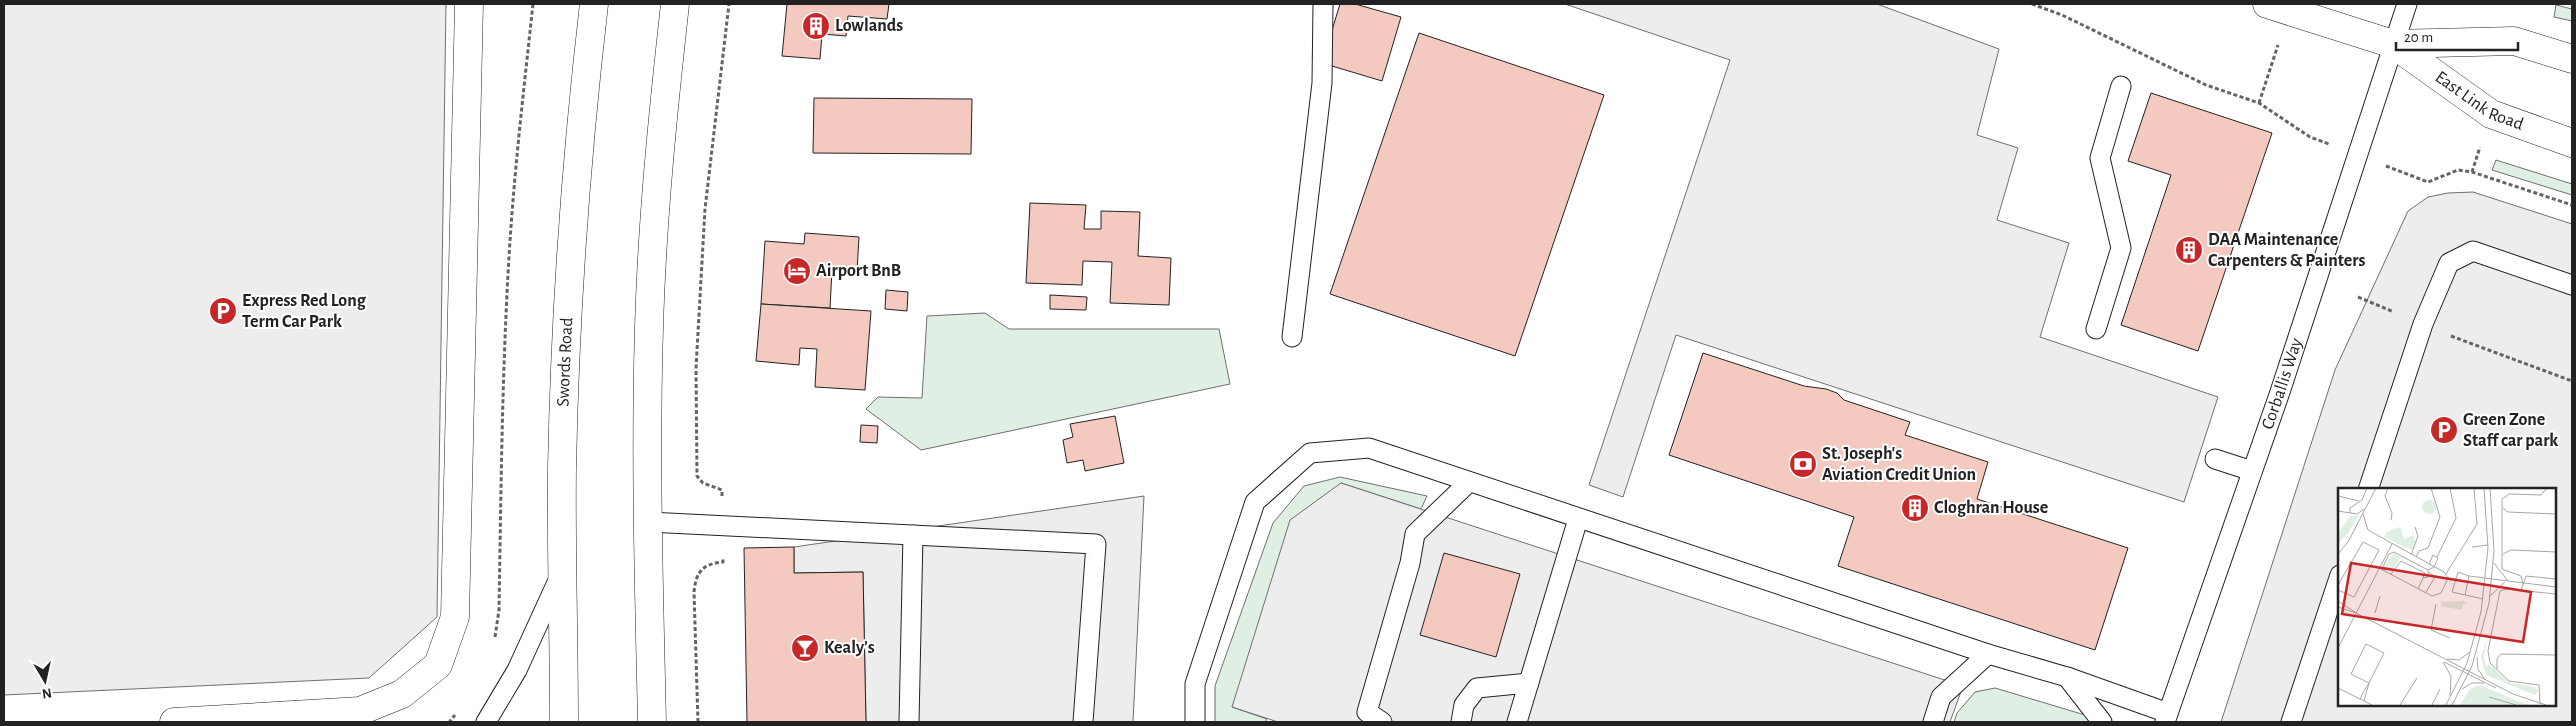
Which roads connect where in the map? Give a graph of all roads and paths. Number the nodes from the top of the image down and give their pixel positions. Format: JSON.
{"nodes":[{"id":1,"x":469,"y":4,"type":"edge"},
{"id":2,"x":533,"y":4,"type":"edge"},
{"id":3,"x":594,"y":4,"type":"edge"},
{"id":4,"x":676,"y":4,"type":"edge"},
{"id":5,"x":729,"y":4,"type":"edge"},
{"id":6,"x":1323,"y":4,"type":"edge"},
{"id":7,"x":2032,"y":4,"type":"edge"},
{"id":8,"x":2267,"y":4,"type":"edge"},
{"id":9,"x":2407,"y":4,"type":"edge"},
{"id":10,"x":2393,"y":44,"type":"junction"},
{"id":11,"x":2572,"y":59,"type":"edge"},
{"id":12,"x":2266,"y":84,"type":"dead end"},
{"id":13,"x":2122,"y":86,"type":"dead end"},
{"id":14,"x":2259,"y":103,"type":"junction"},
{"id":15,"x":2326,"y":142,"type":"dead end"},
{"id":16,"x":2572,"y":143,"type":"edge"},
{"id":17,"x":2477,"y":155,"type":"dead end"},
{"id":18,"x":2472,"y":172,"type":"junction"},
{"id":19,"x":2414,"y":177,"type":"dead end"},
{"id":20,"x":2572,"y":205,"type":"edge"},
{"id":21,"x":2572,"y":285,"type":"edge"},
{"id":22,"x":2358,"y":297,"type":"dead end"},
{"id":23,"x":2423,"y":324,"type":"junction"},
{"id":24,"x":2096,"y":329,"type":"dead end"},
{"id":25,"x":1292,"y":337,"type":"dead end"},
{"id":26,"x":2572,"y":381,"type":"edge"},
{"id":27,"x":2215,"y":459,"type":"dead end"},
{"id":28,"x":2252,"y":471,"type":"junction"},
{"id":29,"x":1469,"y":482,"type":"junction"},
{"id":30,"x":2369,"y":488,"type":"edge"},
{"id":31,"x":722,"y":501,"type":"dead end"},
{"id":32,"x":1578,"y":519,"type":"junction"},
{"id":33,"x":648,"y":522,"type":"junction"},
{"id":34,"x":913,"y":535,"type":"junction"},
{"id":35,"x":722,"y":550,"type":"dead end"},
{"id":36,"x":563,"y":568,"type":"junction"},
{"id":37,"x":2338,"y":581,"type":"edge"},
{"id":38,"x":494,"y":644,"type":"dead end"},
{"id":39,"x":1988,"y":654,"type":"junction"},
{"id":40,"x":2067,"y":677,"type":"junction"},
{"id":41,"x":1529,"y":682,"type":"junction"},
{"id":42,"x":460,"y":708,"type":"dead end"},
{"id":43,"x":2166,"y":718,"type":"edge"},
{"id":44,"x":174,"y":722,"type":"edge"},
{"id":45,"x":452,"y":722,"type":"edge"},
{"id":46,"x":486,"y":722,"type":"edge"},
{"id":47,"x":564,"y":722,"type":"edge"},
{"id":48,"x":652,"y":722,"type":"edge"},
{"id":49,"x":698,"y":722,"type":"edge"},
{"id":50,"x":909,"y":722,"type":"edge"},
{"id":51,"x":1083,"y":722,"type":"edge"},
{"id":52,"x":1195,"y":722,"type":"edge"},
{"id":53,"x":1382,"y":722,"type":"edge"},
{"id":54,"x":1461,"y":722,"type":"edge"},
{"id":55,"x":1518,"y":722,"type":"edge"},
{"id":56,"x":1933,"y":722,"type":"edge"},
{"id":57,"x":2102,"y":722,"type":"edge"},
{"id":58,"x":2291,"y":722,"type":"edge"}],
"edges":[{"from":1,"to":44,"type":"street"},
{"from":2,"to":38,"type":"path"},
{"from":3,"to":36,"type":"street","name":"Swords Road"},
{"from":4,"to":33,"type":"street"},
{"from":5,"to":31,"type":"path"},
{"from":6,"to":25,"type":"lane"},
{"from":7,"to":14,"type":"path"},
{"from":8,"to":10,"type":"street"},
{"from":9,"to":10,"type":"lane","name":"Corballis Way"},
{"from":10,"to":11,"type":"street"},
{"from":10,"to":16,"type":"street","name":"East Link Road"},
{"from":10,"to":28,"type":"lane","name":"Corballis Way"},
{"from":12,"to":14,"type":"path"},
{"from":13,"to":24,"type":"lane"},
{"from":14,"to":15,"type":"path"},
{"from":17,"to":18,"type":"path"},
{"from":18,"to":19,"type":"path"},
{"from":18,"to":20,"type":"path"},
{"from":21,"to":23,"type":"lane"},
{"from":22,"to":23,"type":"path"},
{"from":23,"to":26,"type":"path"},
{"from":23,"to":30,"type":"lane"},
{"from":27,"to":28,"type":"lane"},
{"from":28,"to":43,"type":"lane","name":"Corballis Way"},
{"from":29,"to":32,"type":"lane"},
{"from":29,"to":52,"type":"lane"},
{"from":29,"to":53,"type":"lane"},
{"from":32,"to":39,"type":"lane"},
{"from":32,"to":41,"type":"lane"},
{"from":33,"to":34,"type":"lane"},
{"from":33,"to":48,"type":"street"},
{"from":34,"to":50,"type":"lane"},
{"from":34,"to":51,"type":"lane"},
{"from":35,"to":49,"type":"path"},
{"from":36,"to":46,"type":"lane"},
{"from":36,"to":47,"type":"street","name":"Swords Road"},
{"from":37,"to":58,"type":"lane"},
{"from":39,"to":40,"type":"lane"},
{"from":39,"to":56,"type":"lane"},
{"from":40,"to":43,"type":"lane"},
{"from":40,"to":57,"type":"lane"},
{"from":41,"to":54,"type":"lane"},
{"from":41,"to":55,"type":"lane"},
{"from":42,"to":45,"type":"path"}]}
